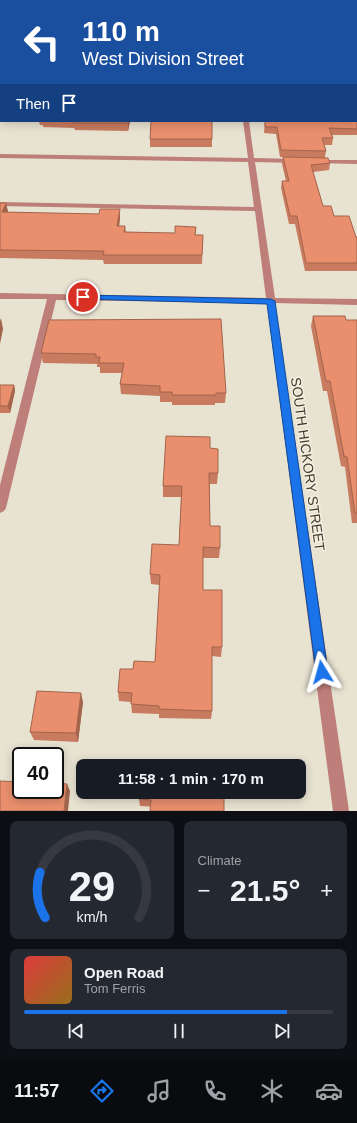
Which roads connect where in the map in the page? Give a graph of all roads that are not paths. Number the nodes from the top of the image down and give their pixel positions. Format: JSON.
{"nodes":[{"id":1,"x":246,"y":122,"type":"edge"},
{"id":2,"x":0,"y":156,"type":"edge"},
{"id":3,"x":252,"y":160,"type":"junction"},
{"id":4,"x":302,"y":161,"type":"edge"},
{"id":5,"x":310,"y":161,"type":"edge"},
{"id":6,"x":357,"y":162,"type":"edge"},
{"id":7,"x":0,"y":204,"type":"edge"},
{"id":8,"x":258,"y":209,"type":"junction"},
{"id":9,"x":0,"y":296,"type":"edge"},
{"id":10,"x":52,"y":297,"type":"junction"},
{"id":11,"x":271,"y":301,"type":"junction"},
{"id":12,"x":357,"y":302,"type":"edge"},
{"id":13,"x":0,"y":508,"type":"edge"},
{"id":14,"x":341,"y":811,"type":"edge"}],
"edges":[{"from":1,"to":3,"type":"street","name":"SOUTH HICKORY STREET"},
{"from":2,"to":3,"type":"street"},
{"from":3,"to":4,"type":"street"},
{"from":3,"to":8,"type":"street","name":"SOUTH HICKORY STREET"},
{"from":5,"to":6,"type":"street"},
{"from":7,"to":8,"type":"street"},
{"from":8,"to":11,"type":"street","name":"SOUTH HICKORY STREET"},
{"from":9,"to":10,"type":"street"},
{"from":10,"to":11,"type":"street"},
{"from":10,"to":13,"type":"street"},
{"from":11,"to":12,"type":"street"},
{"from":11,"to":14,"type":"street","name":"SOUTH HICKORY STREET"}]}
